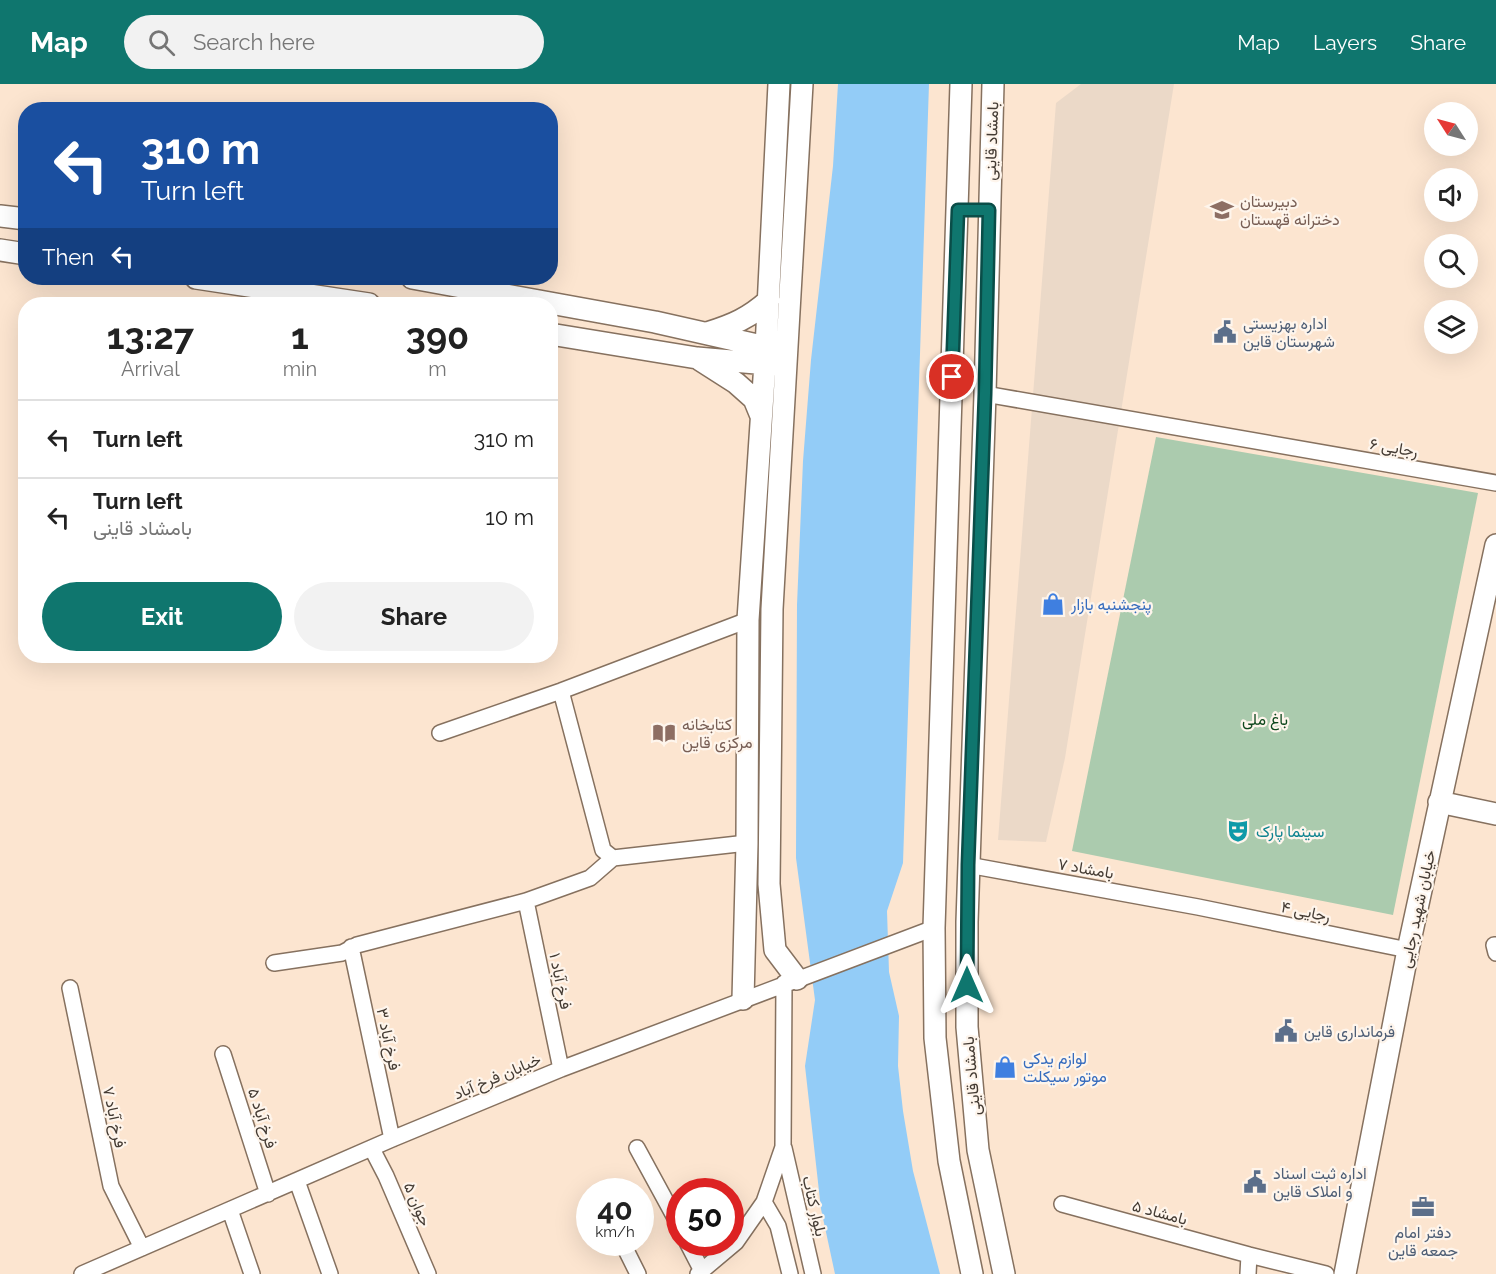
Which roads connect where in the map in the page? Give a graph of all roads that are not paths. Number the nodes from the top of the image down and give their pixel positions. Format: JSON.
{"nodes":[{"id":1,"x":778,"y":84,"type":"edge"},
{"id":2,"x":802,"y":84,"type":"edge"},
{"id":3,"x":961,"y":84,"type":"edge"},
{"id":4,"x":993,"y":84,"type":"edge"},
{"id":5,"x":958,"y":210,"type":"junction"},
{"id":6,"x":989,"y":210,"type":"junction"},
{"id":7,"x":0,"y":216,"type":"edge"},
{"id":8,"x":18,"y":218,"type":"edge"},
{"id":9,"x":0,"y":250,"type":"edge"},
{"id":10,"x":18,"y":253,"type":"edge"},
{"id":11,"x":243,"y":285,"type":"edge"},
{"id":12,"x":450,"y":285,"type":"edge"},
{"id":13,"x":322,"y":297,"type":"edge"},
{"id":14,"x":514,"y":297,"type":"edge"},
{"id":15,"x":769,"y":300,"type":"junction"},
{"id":16,"x":558,"y":305,"type":"edge"},
{"id":17,"x":707,"y":333,"type":"junction"},
{"id":18,"x":558,"y":335,"type":"edge"},
{"id":19,"x":776,"y":357,"type":"junction"},
{"id":20,"x":697,"y":358,"type":"junction"},
{"id":21,"x":985,"y":394,"type":"junction"},
{"id":22,"x":761,"y":417,"type":"junction"},
{"id":23,"x":1496,"y":483,"type":"edge"},
{"id":24,"x":1496,"y":545,"type":"edge"},
{"id":25,"x":748,"y":620,"type":"junction"},
{"id":26,"x":561,"y":691,"type":"junction"},
{"id":27,"x":440,"y":733,"type":"dead end"},
{"id":28,"x":1439,"y":802,"type":"junction"},
{"id":29,"x":1496,"y":814,"type":"edge"},
{"id":30,"x":747,"y":843,"type":"junction"},
{"id":31,"x":613,"y":858,"type":"junction"},
{"id":32,"x":968,"y":865,"type":"junction"},
{"id":33,"x":526,"y":901,"type":"junction"},
{"id":34,"x":1198,"y":907,"type":"joint"},
{"id":35,"x":934,"y":928,"type":"junction"},
{"id":36,"x":1496,"y":945,"type":"edge"},
{"id":37,"x":351,"y":947,"type":"junction"},
{"id":38,"x":1408,"y":950,"type":"junction"},
{"id":39,"x":1496,"y":953,"type":"edge"},
{"id":40,"x":274,"y":963,"type":"dead end"},
{"id":41,"x":791,"y":981,"type":"junction"},
{"id":42,"x":70,"y":988,"type":"dead end"},
{"id":43,"x":743,"y":999,"type":"junction"},
{"id":44,"x":223,"y":1054,"type":"dead end"},
{"id":45,"x":561,"y":1069,"type":"junction"},
{"id":46,"x":392,"y":1139,"type":"junction"},
{"id":47,"x":783,"y":1147,"type":"junction"},
{"id":48,"x":637,"y":1148,"type":"dead end"},
{"id":49,"x":372,"y":1149,"type":"junction"},
{"id":50,"x":297,"y":1181,"type":"junction"},
{"id":51,"x":268,"y":1194,"type":"junction"},
{"id":52,"x":666,"y":1201,"type":"edge"},
{"id":53,"x":764,"y":1202,"type":"junction"},
{"id":54,"x":1062,"y":1204,"type":"dead end"},
{"id":55,"x":230,"y":1210,"type":"junction"},
{"id":56,"x":142,"y":1248,"type":"junction"},
{"id":57,"x":1249,"y":1255,"type":"junction"},
{"id":58,"x":629,"y":1256,"type":"edge"},
{"id":59,"x":693,"y":1256,"type":"edge"},
{"id":60,"x":700,"y":1272,"type":"edge"},
{"id":61,"x":87,"y":1273,"type":"edge"},
{"id":62,"x":252,"y":1274,"type":"edge"},
{"id":63,"x":330,"y":1274,"type":"edge"},
{"id":64,"x":428,"y":1274,"type":"edge"},
{"id":65,"x":638,"y":1274,"type":"edge"},
{"id":66,"x":790,"y":1274,"type":"edge"},
{"id":67,"x":813,"y":1274,"type":"edge"},
{"id":68,"x":972,"y":1274,"type":"edge"},
{"id":69,"x":1004,"y":1274,"type":"edge"},
{"id":70,"x":1248,"y":1274,"type":"edge"},
{"id":71,"x":1326,"y":1274,"type":"edge"},
{"id":72,"x":1345,"y":1274,"type":"edge"}],
"edges":[{"from":1,"to":15,"type":"street"},
{"from":2,"to":19,"type":"street"},
{"from":3,"to":5,"type":"street","name":"بامشاد قاینی"},
{"from":4,"to":6,"type":"street","name":"بامشاد قاینی"},
{"from":5,"to":6,"type":"street"},
{"from":5,"to":35,"type":"street","name":"بامشاد قاینی"},
{"from":6,"to":21,"type":"street","name":"بامشاد قاینی"},
{"from":7,"to":8,"type":"street"},
{"from":9,"to":10,"type":"street"},
{"from":11,"to":13,"type":"street"},
{"from":12,"to":14,"type":"street"},
{"from":15,"to":17,"type":"street"},
{"from":15,"to":19,"type":"street"},
{"from":16,"to":17,"type":"street"},
{"from":17,"to":19,"type":"street"},
{"from":18,"to":20,"type":"street"},
{"from":19,"to":20,"type":"street"},
{"from":19,"to":22,"type":"street"},
{"from":19,"to":41,"type":"street"},
{"from":20,"to":22,"type":"street"},
{"from":21,"to":23,"type":"street","name":"رجایی ۶"},
{"from":21,"to":32,"type":"street","name":"بامشاد قاینی"},
{"from":22,"to":25,"type":"street"},
{"from":24,"to":28,"type":"street","name":"خیابان شهید رجایی"},
{"from":25,"to":26,"type":"street"},
{"from":25,"to":30,"type":"street"},
{"from":26,"to":27,"type":"street"},
{"from":26,"to":31,"type":"street"},
{"from":28,"to":29,"type":"street"},
{"from":28,"to":38,"type":"street","name":"خیابان شهید رجایی"},
{"from":30,"to":31,"type":"street"},
{"from":30,"to":43,"type":"street"},
{"from":31,"to":33,"type":"street"},
{"from":32,"to":34,"type":"street","name":"بامشاد ۷"},
{"from":32,"to":69,"type":"street","name":"بامشاد قاینی"},
{"from":33,"to":37,"type":"street"},
{"from":33,"to":45,"type":"street","name":"فرخ آباد ۱"},
{"from":34,"to":38,"type":"street","name":"رجایی ۴"},
{"from":35,"to":41,"type":"street","name":"خیابان فرخ آباد"},
{"from":35,"to":68,"type":"street","name":"بامشاد قاینی"},
{"from":36,"to":39,"type":"street"},
{"from":37,"to":40,"type":"street"},
{"from":37,"to":46,"type":"street","name":"فرخ آباد ۳"},
{"from":38,"to":72,"type":"street","name":"خیابان شهید رجایی"},
{"from":41,"to":43,"type":"street","name":"خیابان فرخ آباد"},
{"from":41,"to":47,"type":"street"},
{"from":42,"to":56,"type":"street","name":"فرخ آباد ۷"},
{"from":43,"to":45,"type":"street","name":"خیابان فرخ آباد"},
{"from":44,"to":51,"type":"street","name":"فرخ آباد ۵"},
{"from":45,"to":46,"type":"street","name":"خیابان فرخ آباد"},
{"from":46,"to":49,"type":"street","name":"خیابان فرخ آباد"},
{"from":47,"to":53,"type":"street"},
{"from":47,"to":67,"type":"street","name":"بلوار کتاب"},
{"from":48,"to":52,"type":"street"},
{"from":49,"to":50,"type":"street","name":"خیابان فرخ آباد"},
{"from":49,"to":64,"type":"street","name":"جوان ۵"},
{"from":50,"to":51,"type":"street","name":"خیابان فرخ آباد"},
{"from":50,"to":63,"type":"street"},
{"from":51,"to":55,"type":"street","name":"خیابان فرخ آباد"},
{"from":53,"to":60,"type":"street"},
{"from":53,"to":66,"type":"street"},
{"from":54,"to":57,"type":"street","name":"بامشاد ۵"},
{"from":55,"to":56,"type":"street","name":"خیابان فرخ آباد"},
{"from":55,"to":62,"type":"street"},
{"from":56,"to":61,"type":"street","name":"خیابان فرخ آباد"},
{"from":57,"to":70,"type":"street"},
{"from":57,"to":71,"type":"street","name":"بامشاد ۵"},
{"from":58,"to":65,"type":"street"},
{"from":59,"to":60,"type":"street"}]}
